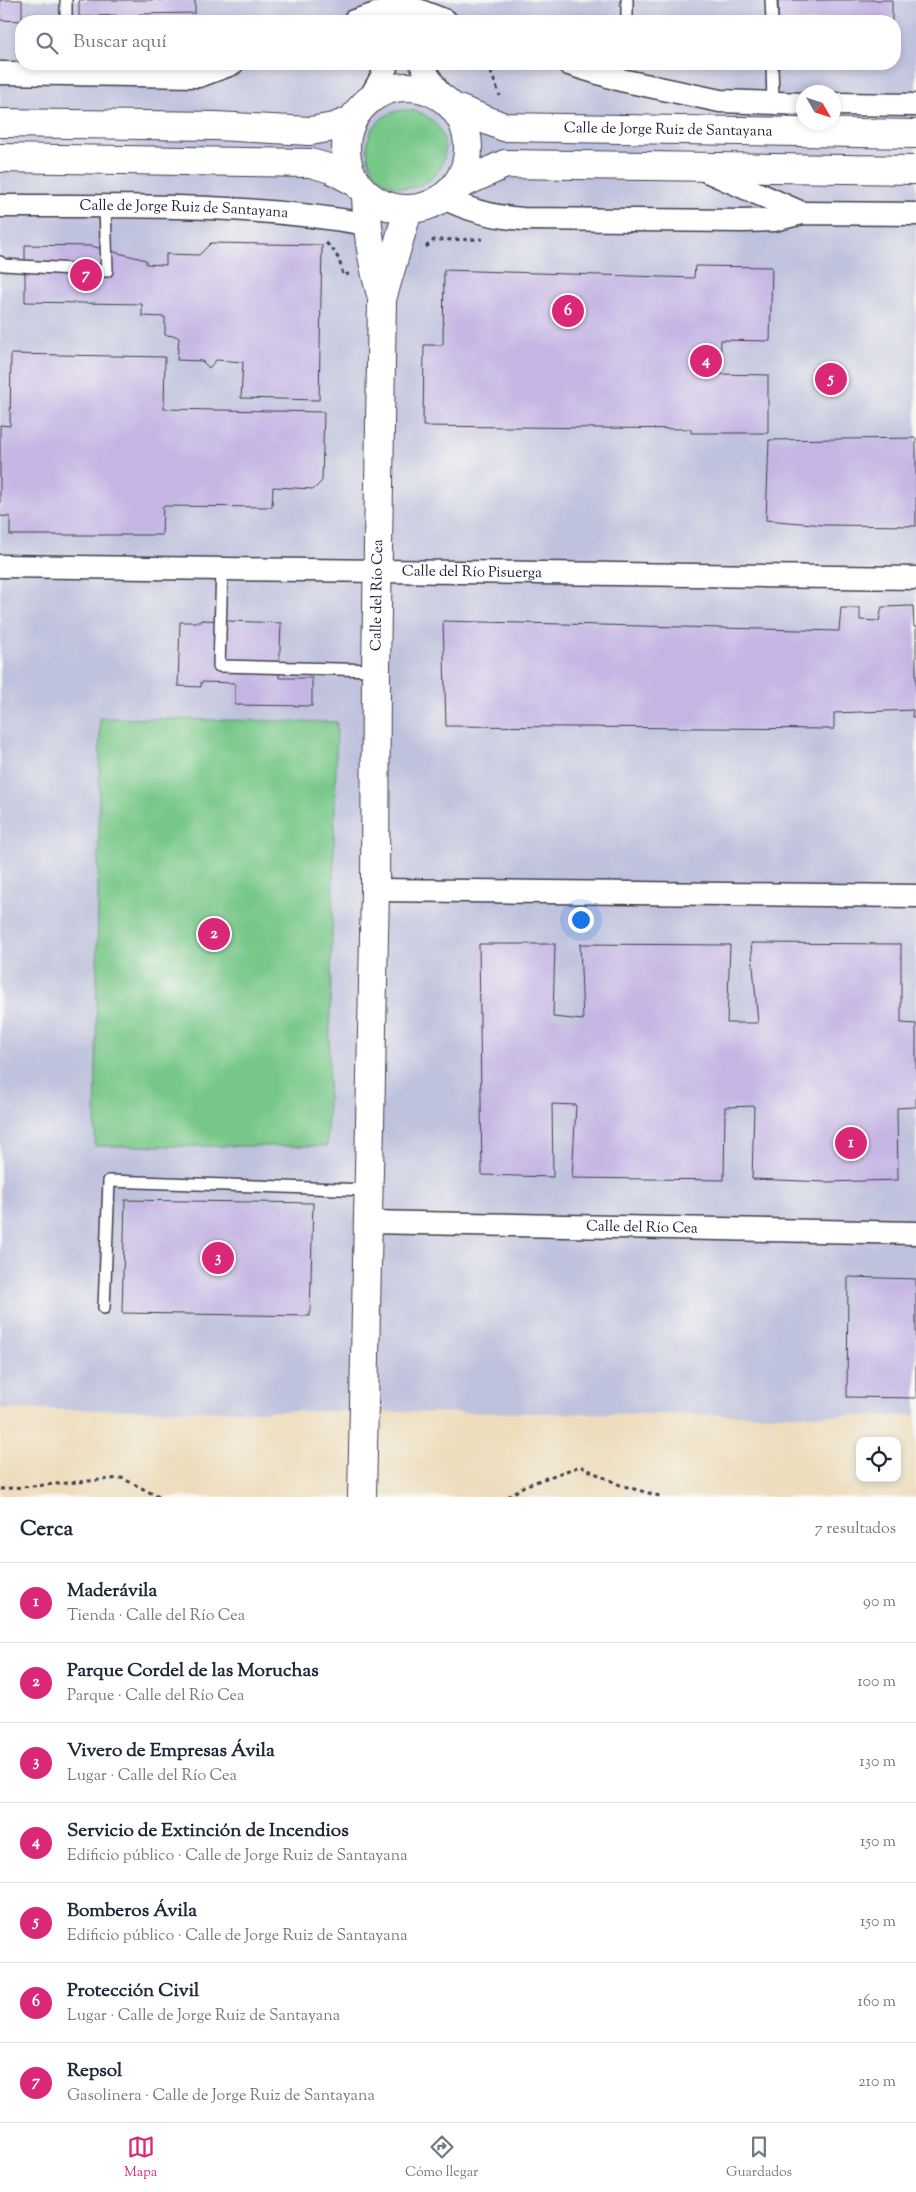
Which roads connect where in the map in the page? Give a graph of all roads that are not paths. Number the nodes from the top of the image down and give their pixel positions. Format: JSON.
{"nodes":[{"id":1,"x":66,"y":0,"type":"edge"},
{"id":2,"x":627,"y":0,"type":"edge"},
{"id":3,"x":771,"y":0,"type":"edge"},
{"id":4,"x":404,"y":13,"type":"edge"},
{"id":5,"x":66,"y":15,"type":"edge"},
{"id":6,"x":392,"y":15,"type":"edge"},
{"id":7,"x":627,"y":15,"type":"edge"},
{"id":8,"x":772,"y":15,"type":"edge"},
{"id":9,"x":51,"y":70,"type":"edge"},
{"id":10,"x":87,"y":70,"type":"edge"},
{"id":11,"x":216,"y":70,"type":"edge"},
{"id":12,"x":385,"y":70,"type":"edge"},
{"id":13,"x":425,"y":70,"type":"edge"},
{"id":14,"x":595,"y":70,"type":"edge"},
{"id":15,"x":772,"y":70,"type":"edge"},
{"id":16,"x":0,"y":73,"type":"edge"},
{"id":17,"x":447,"y":102,"type":"junction"},
{"id":18,"x":773,"y":103,"type":"junction"},
{"id":19,"x":796,"y":104,"type":"edge"},
{"id":20,"x":841,"y":104,"type":"edge"},
{"id":21,"x":916,"y":105,"type":"edge"},
{"id":22,"x":360,"y":110,"type":"junction"},
{"id":23,"x":0,"y":123,"type":"edge"},
{"id":24,"x":916,"y":134,"type":"edge"},
{"id":25,"x":0,"y":158,"type":"edge"},
{"id":26,"x":698,"y":167,"type":"junction"},
{"id":27,"x":916,"y":170,"type":"edge"},
{"id":28,"x":361,"y":189,"type":"junction"},
{"id":29,"x":449,"y":192,"type":"junction"},
{"id":30,"x":0,"y":206,"type":"edge"},
{"id":31,"x":106,"y":206,"type":"junction"},
{"id":32,"x":408,"y":210,"type":"junction"},
{"id":33,"x":802,"y":213,"type":"junction"},
{"id":34,"x":916,"y":214,"type":"edge"},
{"id":35,"x":367,"y":224,"type":"junction"},
{"id":36,"x":0,"y":262,"type":"edge"},
{"id":37,"x":378,"y":287,"type":"junction"},
{"id":38,"x":0,"y":566,"type":"edge"},
{"id":39,"x":222,"y":569,"type":"junction"},
{"id":40,"x":378,"y":570,"type":"junction"},
{"id":41,"x":916,"y":578,"type":"edge"},
{"id":42,"x":376,"y":670,"type":"junction"},
{"id":43,"x":375,"y":890,"type":"junction"},
{"id":44,"x":916,"y":896,"type":"edge"},
{"id":45,"x":367,"y":1190,"type":"junction"},
{"id":46,"x":368,"y":1222,"type":"junction"},
{"id":47,"x":916,"y":1234,"type":"edge"},
{"id":48,"x":104,"y":1308,"type":"dead end"},
{"id":49,"x":362,"y":1497,"type":"edge"}],
"edges":[{"from":1,"to":5,"type":"lane"},
{"from":2,"to":7,"type":"lane"},
{"from":3,"to":8,"type":"lane"},
{"from":4,"to":6,"type":"street"},
{"from":9,"to":16,"type":"street"},
{"from":10,"to":11,"type":"street"},
{"from":12,"to":22,"type":"street"},
{"from":13,"to":17,"type":"street"},
{"from":14,"to":18,"type":"street","name":"Calle de Jorge Ruiz de Santayana"},
{"from":15,"to":18,"type":"lane"},
{"from":17,"to":22,"type":"main road","name":"Calle de Jorge Ruiz de Santayana"},
{"from":17,"to":24,"type":"main road","name":"Calle de Jorge Ruiz de Santayana"},
{"from":17,"to":29,"type":"main road"},
{"from":18,"to":19,"type":"street","name":"Calle de Jorge Ruiz de Santayana"},
{"from":20,"to":21,"type":"street"},
{"from":22,"to":23,"type":"main road","name":"Calle de Jorge Ruiz de Santayana"},
{"from":22,"to":28,"type":"main road"},
{"from":25,"to":28,"type":"main road"},
{"from":26,"to":27,"type":"main road"},
{"from":26,"to":29,"type":"main road"},
{"from":26,"to":33,"type":"street"},
{"from":28,"to":32,"type":"main road"},
{"from":28,"to":35,"type":"main road","name":"Calle del Río Cea"},
{"from":29,"to":32,"type":"main road"},
{"from":29,"to":33,"type":"street"},
{"from":30,"to":31,"type":"street","name":"Calle de Jorge Ruiz de Santayana"},
{"from":31,"to":35,"type":"street","name":"Calle de Jorge Ruiz de Santayana"},
{"from":31,"to":36,"type":"lane"},
{"from":32,"to":37,"type":"main road","name":"Calle del Río Cea"},
{"from":33,"to":34,"type":"street"},
{"from":35,"to":37,"type":"main road","name":"Calle del Río Cea"},
{"from":37,"to":40,"type":"main road","name":"Calle del Río Cea"},
{"from":38,"to":39,"type":"street","name":"Calle del Río Pisuerga"},
{"from":39,"to":40,"type":"street","name":"Calle del Río Pisuerga"},
{"from":39,"to":42,"type":"lane"},
{"from":40,"to":41,"type":"street","name":"Calle del Río Pisuerga"},
{"from":40,"to":42,"type":"main road","name":"Calle del Río Cea"},
{"from":42,"to":43,"type":"main road","name":"Calle del Río Cea"},
{"from":43,"to":44,"type":"street"},
{"from":43,"to":45,"type":"main road","name":"Calle del Río Cea"},
{"from":45,"to":46,"type":"main road","name":"Calle del Río Cea"},
{"from":45,"to":48,"type":"lane"},
{"from":46,"to":47,"type":"street","name":"Calle del Río Cea"},
{"from":46,"to":49,"type":"main road","name":"Calle del Río Cea"}]}
